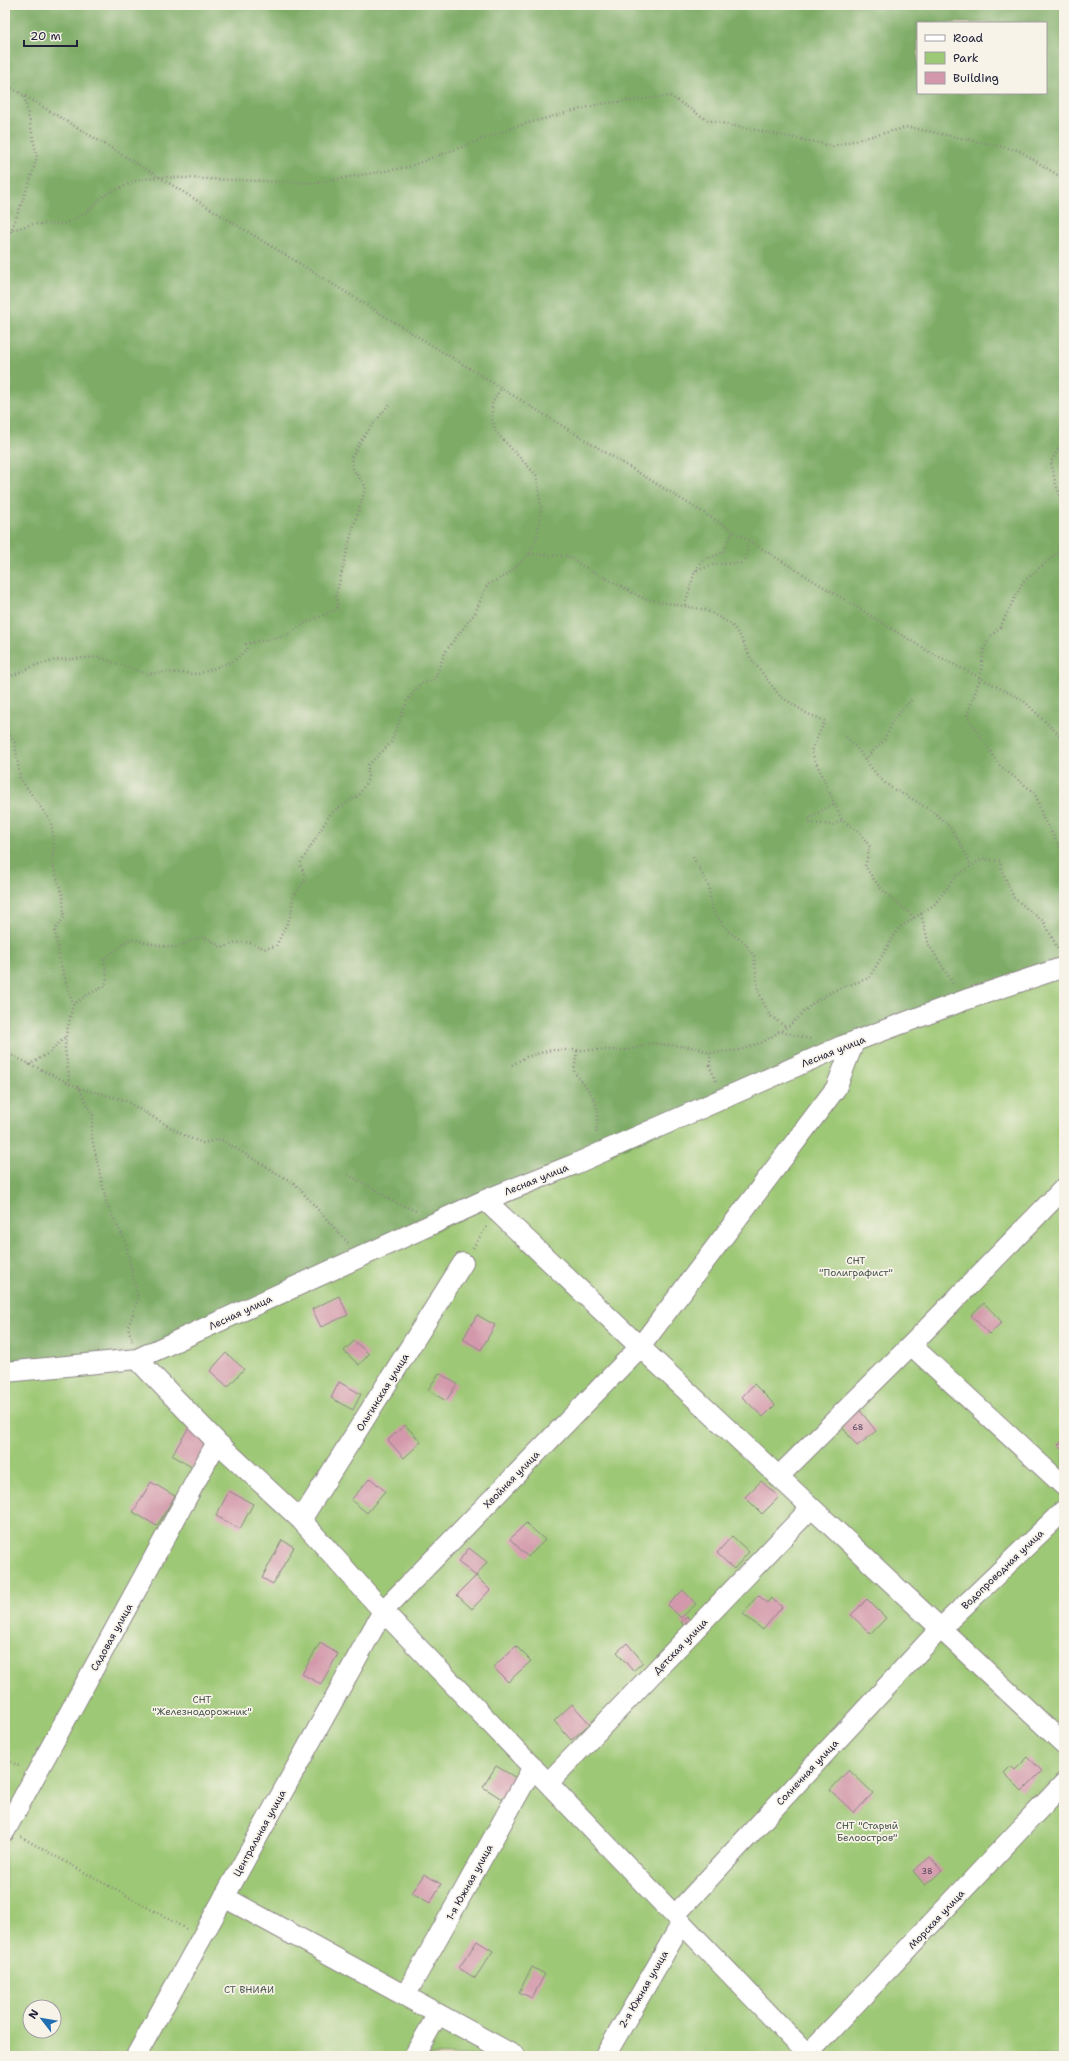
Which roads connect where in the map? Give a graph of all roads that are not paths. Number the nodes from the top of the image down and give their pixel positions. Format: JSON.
{"nodes":[{"id":1,"x":1061,"y":958,"type":"edge"},
{"id":2,"x":854,"y":1042,"type":"junction"},
{"id":3,"x":1064,"y":1188,"type":"edge"},
{"id":4,"x":491,"y":1205,"type":"junction"},
{"id":5,"x":463,"y":1263,"type":"road end"},
{"id":6,"x":912,"y":1345,"type":"junction"},
{"id":7,"x":640,"y":1347,"type":"junction"},
{"id":8,"x":137,"y":1359,"type":"junction"},
{"id":9,"x":5,"y":1373,"type":"edge"},
{"id":10,"x":217,"y":1442,"type":"junction"},
{"id":11,"x":778,"y":1477,"type":"junction"},
{"id":12,"x":1064,"y":1486,"type":"edge"},
{"id":13,"x":811,"y":1508,"type":"junction"},
{"id":14,"x":1064,"y":1510,"type":"edge"},
{"id":15,"x":301,"y":1520,"type":"junction"},
{"id":16,"x":383,"y":1611,"type":"junction"},
{"id":17,"x":940,"y":1628,"type":"junction"},
{"id":18,"x":1064,"y":1744,"type":"edge"},
{"id":19,"x":533,"y":1768,"type":"junction"},
{"id":20,"x":1064,"y":1783,"type":"edge"},
{"id":21,"x":548,"y":1784,"type":"junction"},
{"id":22,"x":6,"y":1830,"type":"edge"},
{"id":23,"x":224,"y":1897,"type":"junction"},
{"id":24,"x":678,"y":1919,"type":"junction"},
{"id":25,"x":405,"y":1996,"type":"junction"},
{"id":26,"x":438,"y":2014,"type":"junction"},
{"id":27,"x":809,"y":2055,"type":"edge"},
{"id":28,"x":136,"y":2056,"type":"edge"},
{"id":29,"x":414,"y":2056,"type":"edge"},
{"id":30,"x":515,"y":2056,"type":"edge"},
{"id":31,"x":605,"y":2056,"type":"edge"}],
"edges":[{"from":1,"to":2,"type":"street","name":"Лесная улица"},
{"from":2,"to":4,"type":"street","name":"Лесная улица"},
{"from":2,"to":7,"type":"street","name":"Хвойная улица"},
{"from":3,"to":6,"type":"street"},
{"from":4,"to":7,"type":"street"},
{"from":4,"to":8,"type":"street","name":"Лесная улица"},
{"from":5,"to":15,"type":"street","name":"Ольгинская улица"},
{"from":6,"to":11,"type":"street"},
{"from":6,"to":12,"type":"street"},
{"from":7,"to":11,"type":"street"},
{"from":7,"to":16,"type":"street","name":"Хвойная улица"},
{"from":8,"to":9,"type":"street","name":"Лесная улица"},
{"from":8,"to":10,"type":"street"},
{"from":10,"to":15,"type":"street"},
{"from":10,"to":22,"type":"street","name":"Садовая улица"},
{"from":11,"to":13,"type":"street"},
{"from":13,"to":17,"type":"street"},
{"from":13,"to":21,"type":"street","name":"Детская улица"},
{"from":14,"to":17,"type":"street","name":"Водопроводная улица"},
{"from":15,"to":16,"type":"street"},
{"from":16,"to":19,"type":"street"},
{"from":16,"to":23,"type":"street","name":"Центральная улица"},
{"from":17,"to":18,"type":"street"},
{"from":17,"to":24,"type":"street","name":"Солнечная улица"},
{"from":19,"to":21,"type":"street"},
{"from":19,"to":25,"type":"street","name":"1-я Южная улица"},
{"from":20,"to":27,"type":"street","name":"Морская улица"},
{"from":21,"to":24,"type":"street"},
{"from":23,"to":25,"type":"street"},
{"from":23,"to":28,"type":"street","name":"Центральная улица"},
{"from":24,"to":27,"type":"street"},
{"from":24,"to":31,"type":"street","name":"2-я Южная улица"},
{"from":25,"to":26,"type":"street"},
{"from":26,"to":29,"type":"street"},
{"from":26,"to":30,"type":"street"}]}
